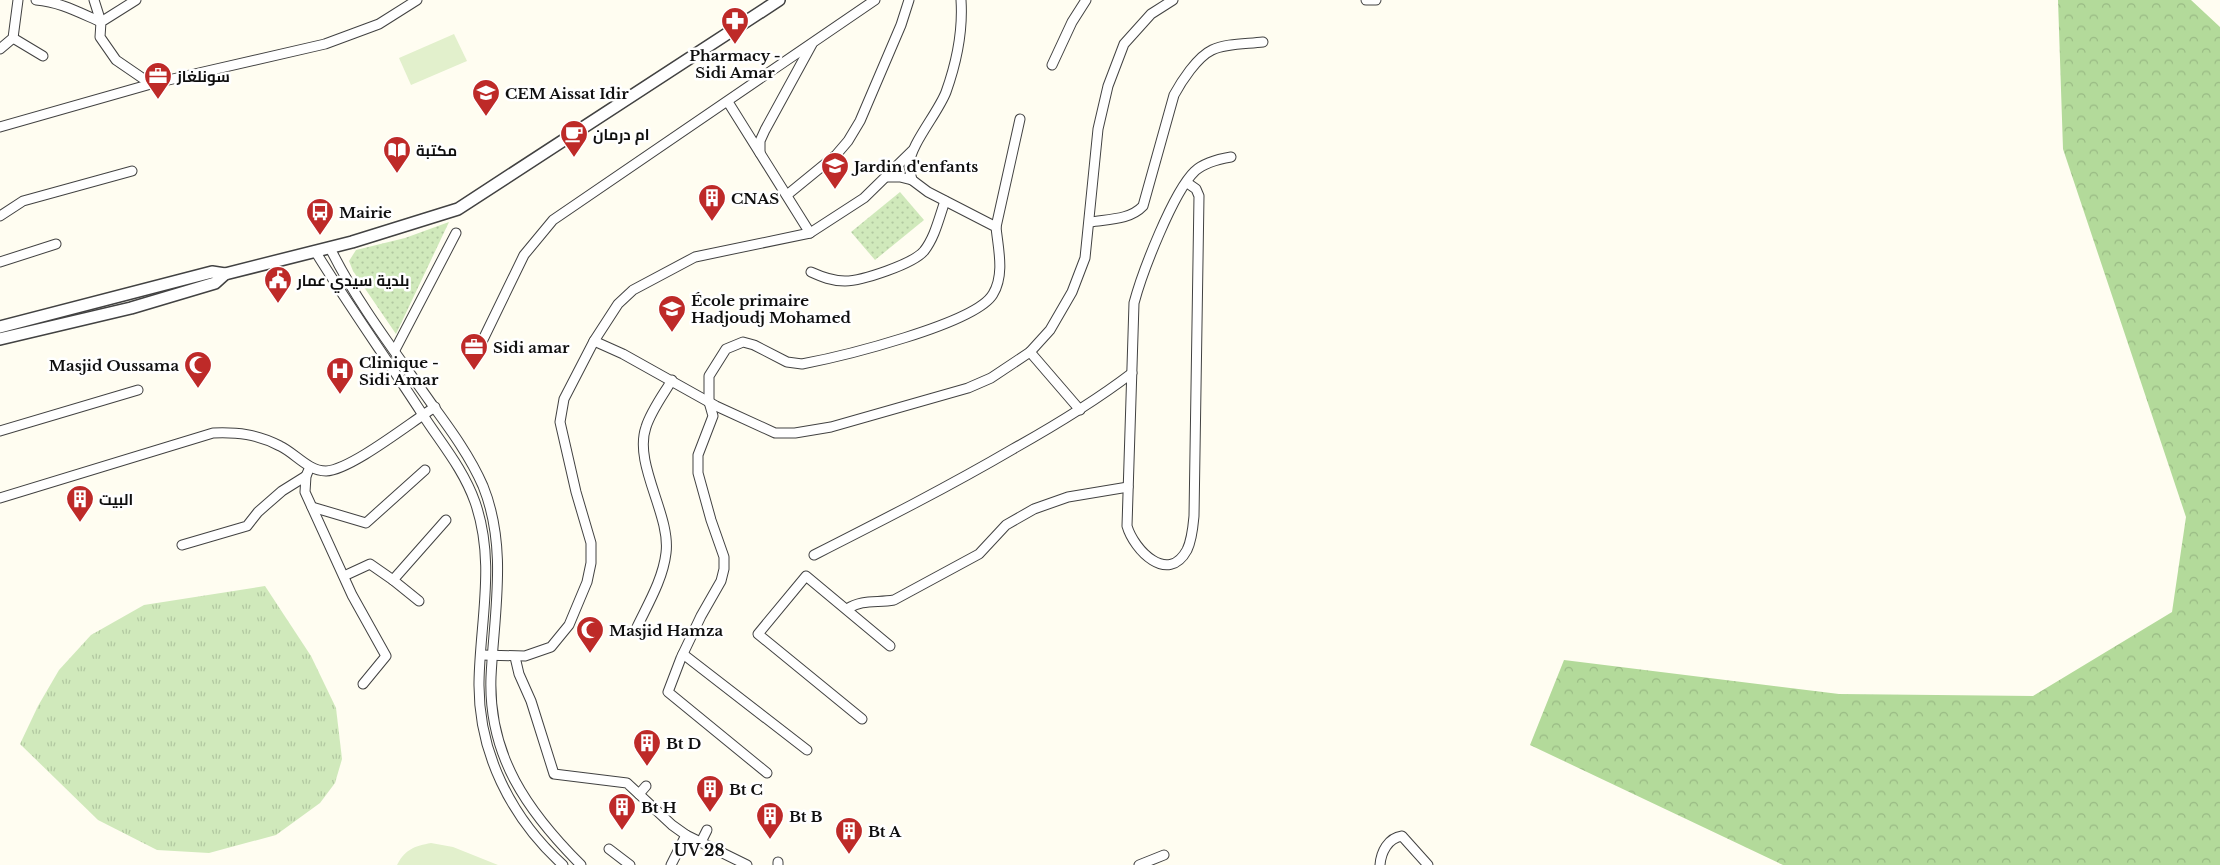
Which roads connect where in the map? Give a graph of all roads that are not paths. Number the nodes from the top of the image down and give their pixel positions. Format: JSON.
{"nodes":[{"id":1,"x":18,"y":0,"type":"edge"},
{"id":2,"x":36,"y":0,"type":"edge"},
{"id":3,"x":94,"y":0,"type":"edge"},
{"id":4,"x":417,"y":0,"type":"edge"},
{"id":5,"x":779,"y":0,"type":"edge"},
{"id":6,"x":875,"y":0,"type":"edge"},
{"id":7,"x":909,"y":0,"type":"edge"},
{"id":8,"x":961,"y":0,"type":"edge"},
{"id":9,"x":1086,"y":0,"type":"edge"},
{"id":10,"x":1173,"y":0,"type":"edge"},
{"id":11,"x":1366,"y":0,"type":"edge"},
{"id":12,"x":1376,"y":0,"type":"edge"},
{"id":13,"x":132,"y":1,"type":"edge"},
{"id":14,"x":67,"y":3,"type":"edge"},
{"id":15,"x":100,"y":22,"type":"junction"},
{"id":16,"x":13,"y":38,"type":"junction"},
{"id":17,"x":812,"y":42,"type":"junction"},
{"id":18,"x":1263,"y":42,"type":"dead end"},
{"id":19,"x":0,"y":49,"type":"edge"},
{"id":20,"x":43,"y":56,"type":"dead end"},
{"id":21,"x":1052,"y":65,"type":"dead end"},
{"id":22,"x":151,"y":84,"type":"junction"},
{"id":23,"x":728,"y":102,"type":"junction"},
{"id":24,"x":1020,"y":120,"type":"dead end"},
{"id":25,"x":0,"y":127,"type":"edge"},
{"id":26,"x":912,"y":152,"type":"junction"},
{"id":27,"x":760,"y":153,"type":"junction"},
{"id":28,"x":1230,"y":157,"type":"dead end"},
{"id":29,"x":132,"y":171,"type":"dead end"},
{"id":30,"x":888,"y":178,"type":"junction"},
{"id":31,"x":912,"y":180,"type":"junction"},
{"id":32,"x":1186,"y":182,"type":"junction"},
{"id":33,"x":786,"y":195,"type":"junction"},
{"id":34,"x":945,"y":202,"type":"junction"},
{"id":35,"x":0,"y":216,"type":"edge"},
{"id":36,"x":1090,"y":222,"type":"junction"},
{"id":37,"x":996,"y":227,"type":"junction"},
{"id":38,"x":810,"y":232,"type":"junction"},
{"id":39,"x":456,"y":233,"type":"dead end"},
{"id":40,"x":56,"y":244,"type":"dead end"},
{"id":41,"x":330,"y":248,"type":"junction"},
{"id":42,"x":314,"y":252,"type":"junction"},
{"id":43,"x":0,"y":262,"type":"edge"},
{"id":44,"x":811,"y":272,"type":"dead end"},
{"id":45,"x":225,"y":274,"type":"junction"},
{"id":46,"x":0,"y":327,"type":"edge"},
{"id":47,"x":0,"y":339,"type":"edge"},
{"id":48,"x":594,"y":341,"type":"junction"},
{"id":49,"x":395,"y":350,"type":"junction"},
{"id":50,"x":1030,"y":352,"type":"junction"},
{"id":51,"x":476,"y":354,"type":"dead end"},
{"id":52,"x":1132,"y":373,"type":"junction"},
{"id":53,"x":672,"y":380,"type":"junction"},
{"id":54,"x":138,"y":390,"type":"dead end"},
{"id":55,"x":709,"y":402,"type":"junction"},
{"id":56,"x":435,"y":407,"type":"junction"},
{"id":57,"x":1080,"y":410,"type":"junction"},
{"id":58,"x":422,"y":415,"type":"junction"},
{"id":59,"x":0,"y":431,"type":"edge"},
{"id":60,"x":425,"y":470,"type":"dead end"},
{"id":61,"x":308,"y":471,"type":"junction"},
{"id":62,"x":1128,"y":487,"type":"junction"},
{"id":63,"x":0,"y":498,"type":"edge"},
{"id":64,"x":312,"y":507,"type":"junction"},
{"id":65,"x":446,"y":520,"type":"dead end"},
{"id":66,"x":182,"y":545,"type":"dead end"},
{"id":67,"x":814,"y":555,"type":"dead end"},
{"id":68,"x":344,"y":576,"type":"junction"},
{"id":69,"x":393,"y":580,"type":"junction"},
{"id":70,"x":419,"y":600,"type":"dead end"},
{"id":71,"x":847,"y":610,"type":"junction"},
{"id":72,"x":637,"y":627,"type":"dead end"},
{"id":73,"x":890,"y":646,"type":"dead end"},
{"id":74,"x":683,"y":654,"type":"junction"},
{"id":75,"x":481,"y":655,"type":"junction"},
{"id":76,"x":493,"y":655,"type":"junction"},
{"id":77,"x":515,"y":657,"type":"junction"},
{"id":78,"x":363,"y":684,"type":"dead end"},
{"id":79,"x":862,"y":719,"type":"dead end"},
{"id":80,"x":808,"y":750,"type":"dead end"},
{"id":81,"x":767,"y":773,"type":"dead end"},
{"id":82,"x":646,"y":786,"type":"dead end"},
{"id":83,"x":638,"y":794,"type":"junction"},
{"id":84,"x":707,"y":830,"type":"dead end"},
{"id":85,"x":686,"y":835,"type":"junction"},
{"id":86,"x":701,"y":842,"type":"junction"},
{"id":87,"x":609,"y":850,"type":"dead end"},
{"id":88,"x":1164,"y":855,"type":"dead end"},
{"id":89,"x":628,"y":860,"type":"edge"},
{"id":90,"x":563,"y":865,"type":"edge"},
{"id":91,"x":581,"y":865,"type":"edge"},
{"id":92,"x":671,"y":865,"type":"edge"},
{"id":93,"x":747,"y":865,"type":"edge"},
{"id":94,"x":1139,"y":865,"type":"edge"},
{"id":95,"x":1380,"y":865,"type":"edge"},
{"id":96,"x":1428,"y":865,"type":"edge"}],
"edges":[{"from":1,"to":16,"type":"street"},
{"from":2,"to":14,"type":"street"},
{"from":3,"to":15,"type":"street"},
{"from":4,"to":22,"type":"street"},
{"from":5,"to":41,"type":"street"},
{"from":6,"to":17,"type":"street"},
{"from":7,"to":33,"type":"street"},
{"from":8,"to":26,"type":"street"},
{"from":9,"to":21,"type":"street"},
{"from":10,"to":36,"type":"street"},
{"from":11,"to":12,"type":"street"},
{"from":13,"to":15,"type":"street"},
{"from":14,"to":15,"type":"street"},
{"from":15,"to":22,"type":"street"},
{"from":16,"to":19,"type":"street"},
{"from":16,"to":20,"type":"street"},
{"from":17,"to":23,"type":"street"},
{"from":17,"to":27,"type":"street"},
{"from":18,"to":36,"type":"street"},
{"from":22,"to":25,"type":"street"},
{"from":23,"to":27,"type":"street"},
{"from":23,"to":51,"type":"street"},
{"from":24,"to":37,"type":"street"},
{"from":26,"to":30,"type":"street"},
{"from":26,"to":31,"type":"street"},
{"from":27,"to":33,"type":"street"},
{"from":28,"to":32,"type":"street"},
{"from":29,"to":35,"type":"street"},
{"from":30,"to":31,"type":"street"},
{"from":30,"to":38,"type":"street"},
{"from":31,"to":34,"type":"street"},
{"from":32,"to":52,"type":"street"},
{"from":32,"to":62,"type":"street"},
{"from":33,"to":38,"type":"street"},
{"from":34,"to":37,"type":"street"},
{"from":34,"to":44,"type":"street"},
{"from":36,"to":50,"type":"street"},
{"from":37,"to":55,"type":"street"},
{"from":38,"to":48,"type":"street"},
{"from":39,"to":49,"type":"street"},
{"from":40,"to":43,"type":"street"},
{"from":41,"to":42,"type":"street"},
{"from":41,"to":49,"type":"street"},
{"from":42,"to":45,"type":"street"},
{"from":42,"to":58,"type":"street"},
{"from":45,"to":46,"type":"street"},
{"from":45,"to":47,"type":"street"},
{"from":48,"to":53,"type":"street"},
{"from":48,"to":77,"type":"street"},
{"from":49,"to":56,"type":"street"},
{"from":50,"to":55,"type":"street"},
{"from":50,"to":57,"type":"street"},
{"from":52,"to":57,"type":"street"},
{"from":52,"to":62,"type":"street"},
{"from":53,"to":55,"type":"street"},
{"from":53,"to":72,"type":"street"},
{"from":54,"to":59,"type":"street"},
{"from":55,"to":74,"type":"street"},
{"from":56,"to":58,"type":"street"},
{"from":56,"to":76,"type":"street"},
{"from":57,"to":67,"type":"street"},
{"from":58,"to":61,"type":"street"},
{"from":58,"to":75,"type":"street"},
{"from":60,"to":64,"type":"street"},
{"from":61,"to":63,"type":"street"},
{"from":61,"to":64,"type":"street"},
{"from":61,"to":66,"type":"street"},
{"from":62,"to":71,"type":"street"},
{"from":64,"to":68,"type":"street"},
{"from":65,"to":69,"type":"street"},
{"from":68,"to":69,"type":"street"},
{"from":68,"to":78,"type":"street"},
{"from":69,"to":70,"type":"street"},
{"from":71,"to":73,"type":"street"},
{"from":71,"to":79,"type":"street"},
{"from":74,"to":80,"type":"street"},
{"from":74,"to":81,"type":"street"},
{"from":75,"to":76,"type":"street"},
{"from":75,"to":90,"type":"street"},
{"from":76,"to":77,"type":"street"},
{"from":76,"to":91,"type":"street"},
{"from":77,"to":83,"type":"street"},
{"from":82,"to":83,"type":"street"},
{"from":83,"to":85,"type":"street"},
{"from":84,"to":86,"type":"street"},
{"from":85,"to":86,"type":"street"},
{"from":85,"to":92,"type":"street"},
{"from":86,"to":93,"type":"street"},
{"from":87,"to":89,"type":"street"},
{"from":88,"to":94,"type":"street"},
{"from":95,"to":96,"type":"street"}]}
